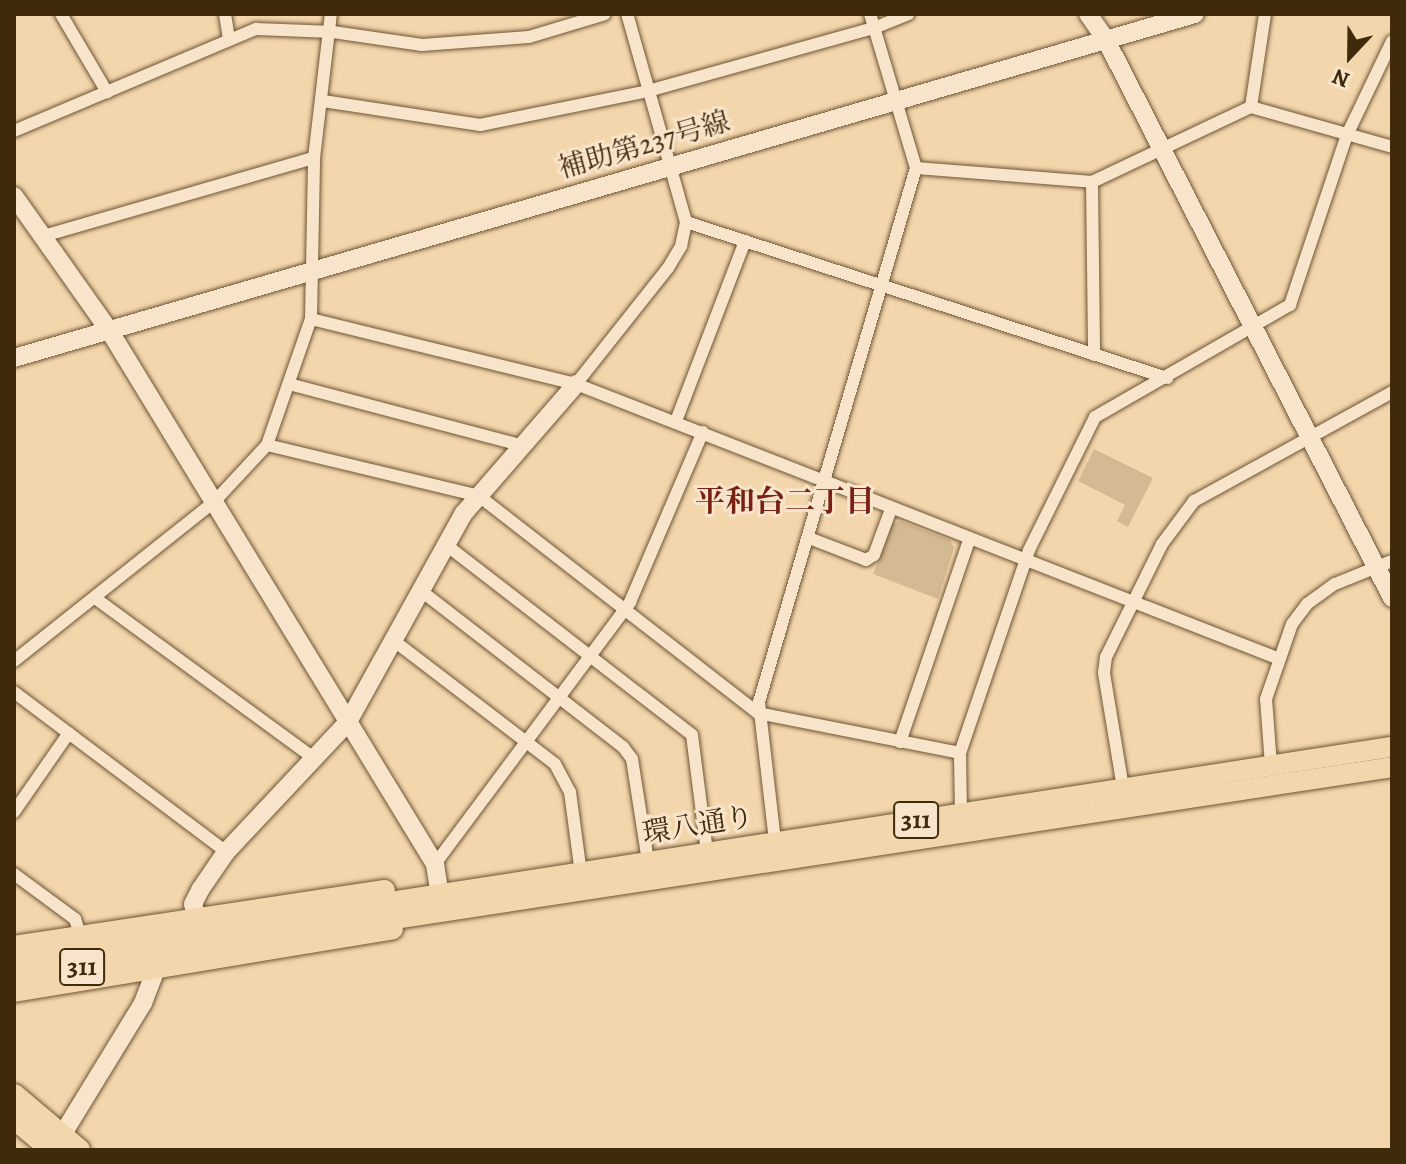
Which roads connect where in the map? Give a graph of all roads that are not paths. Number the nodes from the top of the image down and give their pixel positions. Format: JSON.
{"nodes":[{"id":1,"x":61,"y":14,"type":"edge"},
{"id":2,"x":225,"y":14,"type":"edge"},
{"id":3,"x":331,"y":14,"type":"edge"},
{"id":4,"x":605,"y":14,"type":"edge"},
{"id":5,"x":627,"y":14,"type":"edge"},
{"id":6,"x":870,"y":14,"type":"edge"},
{"id":7,"x":908,"y":14,"type":"edge"},
{"id":8,"x":1088,"y":14,"type":"edge"},
{"id":9,"x":1195,"y":14,"type":"edge"},
{"id":10,"x":1265,"y":14,"type":"edge"},
{"id":11,"x":874,"y":28,"type":"junction"},
{"id":12,"x":333,"y":32,"type":"junction"},
{"id":13,"x":229,"y":40,"type":"junction"},
{"id":14,"x":1106,"y":40,"type":"junction"},
{"id":15,"x":1392,"y":41,"type":"edge"},
{"id":16,"x":648,"y":91,"type":"junction"},
{"id":17,"x":107,"y":92,"type":"junction"},
{"id":18,"x":323,"y":101,"type":"junction"},
{"id":19,"x":897,"y":101,"type":"junction"},
{"id":20,"x":1251,"y":107,"type":"junction"},
{"id":21,"x":14,"y":131,"type":"edge"},
{"id":22,"x":1347,"y":135,"type":"junction"},
{"id":23,"x":1392,"y":147,"type":"edge"},
{"id":24,"x":1163,"y":150,"type":"junction"},
{"id":25,"x":314,"y":158,"type":"junction"},
{"id":26,"x":670,"y":167,"type":"junction"},
{"id":27,"x":916,"y":168,"type":"junction"},
{"id":28,"x":1092,"y":182,"type":"junction"},
{"id":29,"x":14,"y":196,"type":"edge"},
{"id":30,"x":686,"y":222,"type":"junction"},
{"id":31,"x":43,"y":236,"type":"junction"},
{"id":32,"x":745,"y":241,"type":"junction"},
{"id":33,"x":309,"y":272,"type":"junction"},
{"id":34,"x":881,"y":287,"type":"junction"},
{"id":35,"x":311,"y":319,"type":"junction"},
{"id":36,"x":1254,"y":329,"type":"junction"},
{"id":37,"x":109,"y":330,"type":"junction"},
{"id":38,"x":1094,"y":355,"type":"junction"},
{"id":39,"x":14,"y":358,"type":"edge"},
{"id":40,"x":1167,"y":378,"type":"junction"},
{"id":41,"x":289,"y":384,"type":"junction"},
{"id":42,"x":576,"y":384,"type":"junction"},
{"id":43,"x":1392,"y":392,"type":"edge"},
{"id":44,"x":676,"y":421,"type":"junction"},
{"id":45,"x":703,"y":432,"type":"junction"},
{"id":46,"x":1309,"y":436,"type":"junction"},
{"id":47,"x":267,"y":445,"type":"junction"},
{"id":48,"x":524,"y":446,"type":"junction"},
{"id":49,"x":825,"y":481,"type":"junction"},
{"id":50,"x":479,"y":496,"type":"junction"},
{"id":51,"x":214,"y":502,"type":"junction"},
{"id":52,"x":891,"y":509,"type":"junction"},
{"id":53,"x":809,"y":538,"type":"junction"},
{"id":54,"x":969,"y":540,"type":"junction"},
{"id":55,"x":445,"y":544,"type":"junction"},
{"id":56,"x":1025,"y":561,"type":"junction"},
{"id":57,"x":1384,"y":563,"type":"edge"},
{"id":58,"x":420,"y":590,"type":"junction"},
{"id":59,"x":95,"y":598,"type":"junction"},
{"id":60,"x":1392,"y":598,"type":"edge"},
{"id":61,"x":1132,"y":603,"type":"junction"},
{"id":62,"x":624,"y":611,"type":"junction"},
{"id":63,"x":393,"y":640,"type":"junction"},
{"id":64,"x":590,"y":658,"type":"junction"},
{"id":65,"x":1277,"y":658,"type":"junction"},
{"id":66,"x":14,"y":661,"type":"edge"},
{"id":67,"x":14,"y":692,"type":"edge"},
{"id":68,"x":560,"y":698,"type":"junction"},
{"id":69,"x":758,"y":713,"type":"junction"},
{"id":70,"x":348,"y":722,"type":"junction"},
{"id":71,"x":69,"y":733,"type":"junction"},
{"id":72,"x":528,"y":742,"type":"junction"},
{"id":73,"x":900,"y":742,"type":"junction"},
{"id":74,"x":1392,"y":747,"type":"edge"},
{"id":75,"x":960,"y":753,"type":"junction"},
{"id":76,"x":312,"y":757,"type":"junction"},
{"id":77,"x":1271,"y":765,"type":"junction"},
{"id":78,"x":1392,"y":767,"type":"edge"},
{"id":79,"x":1123,"y":788,"type":"junction"},
{"id":80,"x":14,"y":812,"type":"edge"},
{"id":81,"x":961,"y":813,"type":"junction"},
{"id":82,"x":775,"y":841,"type":"junction"},
{"id":83,"x":226,"y":852,"type":"junction"},
{"id":84,"x":707,"y":852,"type":"junction"},
{"id":85,"x":648,"y":861,"type":"junction"},
{"id":86,"x":435,"y":864,"type":"junction"},
{"id":87,"x":581,"y":873,"type":"junction"},
{"id":88,"x":14,"y":874,"type":"edge"},
{"id":89,"x":441,"y":904,"type":"junction"},
{"id":90,"x":196,"y":915,"type":"junction"},
{"id":91,"x":80,"y":934,"type":"junction"},
{"id":92,"x":14,"y":946,"type":"edge"},
{"id":93,"x":151,"y":956,"type":"junction"},
{"id":94,"x":14,"y":960,"type":"edge"},
{"id":95,"x":15,"y":988,"type":"edge"},
{"id":96,"x":14,"y":1095,"type":"edge"},
{"id":97,"x":14,"y":1118,"type":"edge"},
{"id":98,"x":55,"y":1145,"type":"edge"},
{"id":99,"x":79,"y":1150,"type":"edge"}],
"edges":[{"from":1,"to":17,"type":"street"},
{"from":2,"to":13,"type":"street"},
{"from":3,"to":12,"type":"street"},
{"from":4,"to":12,"type":"street"},
{"from":5,"to":16,"type":"street"},
{"from":6,"to":11,"type":"street"},
{"from":7,"to":11,"type":"street"},
{"from":8,"to":14,"type":"street"},
{"from":9,"to":14,"type":"street","name":"補助第237号線"},
{"from":10,"to":20,"type":"street"},
{"from":11,"to":16,"type":"street"},
{"from":11,"to":19,"type":"street"},
{"from":12,"to":13,"type":"street"},
{"from":12,"to":18,"type":"street"},
{"from":13,"to":17,"type":"street"},
{"from":14,"to":19,"type":"street","name":"補助第237号線"},
{"from":14,"to":24,"type":"street"},
{"from":15,"to":22,"type":"street"},
{"from":16,"to":18,"type":"street"},
{"from":16,"to":26,"type":"street"},
{"from":17,"to":21,"type":"street"},
{"from":18,"to":25,"type":"street"},
{"from":19,"to":26,"type":"street","name":"補助第237号線"},
{"from":19,"to":27,"type":"street"},
{"from":20,"to":22,"type":"street"},
{"from":20,"to":24,"type":"street"},
{"from":22,"to":23,"type":"street"},
{"from":22,"to":36,"type":"street"},
{"from":24,"to":28,"type":"street"},
{"from":24,"to":36,"type":"street"},
{"from":25,"to":31,"type":"street"},
{"from":25,"to":33,"type":"street"},
{"from":26,"to":30,"type":"street"},
{"from":26,"to":33,"type":"street","name":"補助第237号線"},
{"from":27,"to":28,"type":"street"},
{"from":27,"to":34,"type":"street"},
{"from":28,"to":38,"type":"street"},
{"from":29,"to":31,"type":"street"},
{"from":30,"to":32,"type":"street"},
{"from":30,"to":42,"type":"street"},
{"from":31,"to":37,"type":"street"},
{"from":32,"to":34,"type":"street"},
{"from":32,"to":44,"type":"street"},
{"from":33,"to":35,"type":"street"},
{"from":33,"to":37,"type":"street","name":"補助第237号線"},
{"from":34,"to":38,"type":"street"},
{"from":34,"to":49,"type":"street"},
{"from":35,"to":41,"type":"street"},
{"from":35,"to":42,"type":"street"},
{"from":36,"to":40,"type":"street"},
{"from":36,"to":46,"type":"street"},
{"from":37,"to":39,"type":"street","name":"補助第237号線"},
{"from":37,"to":51,"type":"street"},
{"from":38,"to":40,"type":"street"},
{"from":40,"to":56,"type":"street"},
{"from":41,"to":47,"type":"street"},
{"from":41,"to":48,"type":"street"},
{"from":42,"to":44,"type":"street"},
{"from":42,"to":48,"type":"street"},
{"from":43,"to":46,"type":"street"},
{"from":44,"to":45,"type":"street"},
{"from":45,"to":49,"type":"street"},
{"from":45,"to":62,"type":"street"},
{"from":46,"to":57,"type":"street"},
{"from":46,"to":61,"type":"street"},
{"from":47,"to":50,"type":"street"},
{"from":47,"to":51,"type":"street"},
{"from":48,"to":50,"type":"street"},
{"from":49,"to":52,"type":"street"},
{"from":49,"to":53,"type":"street"},
{"from":50,"to":55,"type":"street"},
{"from":50,"to":62,"type":"street"},
{"from":51,"to":59,"type":"street"},
{"from":51,"to":70,"type":"street"},
{"from":52,"to":53,"type":"street"},
{"from":52,"to":54,"type":"street"},
{"from":53,"to":69,"type":"street"},
{"from":54,"to":56,"type":"street"},
{"from":54,"to":73,"type":"street"},
{"from":55,"to":58,"type":"street"},
{"from":55,"to":64,"type":"street"},
{"from":56,"to":61,"type":"street"},
{"from":56,"to":75,"type":"street"},
{"from":57,"to":60,"type":"street"},
{"from":57,"to":65,"type":"street"},
{"from":58,"to":63,"type":"street"},
{"from":58,"to":68,"type":"street"},
{"from":59,"to":66,"type":"street"},
{"from":59,"to":76,"type":"street"},
{"from":61,"to":65,"type":"street"},
{"from":61,"to":79,"type":"street"},
{"from":62,"to":64,"type":"street"},
{"from":62,"to":69,"type":"street"},
{"from":63,"to":70,"type":"street"},
{"from":63,"to":72,"type":"street"},
{"from":64,"to":68,"type":"street"},
{"from":64,"to":84,"type":"street"},
{"from":65,"to":77,"type":"street"},
{"from":67,"to":71,"type":"street"},
{"from":68,"to":72,"type":"street"},
{"from":68,"to":85,"type":"street"},
{"from":69,"to":73,"type":"street"},
{"from":69,"to":82,"type":"street"},
{"from":70,"to":76,"type":"street"},
{"from":70,"to":86,"type":"street"},
{"from":71,"to":80,"type":"street"},
{"from":71,"to":83,"type":"street"},
{"from":72,"to":86,"type":"street"},
{"from":72,"to":87,"type":"street"},
{"from":73,"to":75,"type":"street"},
{"from":74,"to":77,"type":"main road","name":"環八通り","number":"311"},
{"from":75,"to":81,"type":"street"},
{"from":76,"to":83,"type":"street"},
{"from":77,"to":79,"type":"main road","name":"環八通り","number":"311"},
{"from":78,"to":89,"type":"main road","name":"環八通り","number":"311"},
{"from":79,"to":81,"type":"main road","name":"環八通り","number":"311"},
{"from":81,"to":82,"type":"main road","name":"環八通り","number":"311"},
{"from":82,"to":84,"type":"main road","name":"環八通り","number":"311"},
{"from":83,"to":90,"type":"street"},
{"from":84,"to":85,"type":"main road","name":"環八通り","number":"311"},
{"from":85,"to":87,"type":"main road","name":"環八通り","number":"311"},
{"from":86,"to":89,"type":"street"},
{"from":87,"to":89,"type":"main road","name":"環八通り","number":"311"},
{"from":88,"to":91,"type":"street"},
{"from":89,"to":90,"type":"main road"},
{"from":89,"to":93,"type":"main road","name":"環八通り","number":"311"},
{"from":90,"to":91,"type":"main road"},
{"from":91,"to":92,"type":"main road"},
{"from":93,"to":94,"type":"main road","name":"環八通り","number":"311"},
{"from":93,"to":95,"type":"main road","name":"環八通り","number":"311"},
{"from":93,"to":98,"type":"street"},
{"from":96,"to":98,"type":"highway"},
{"from":97,"to":98,"type":"highway"},
{"from":98,"to":99,"type":"highway"}]}
